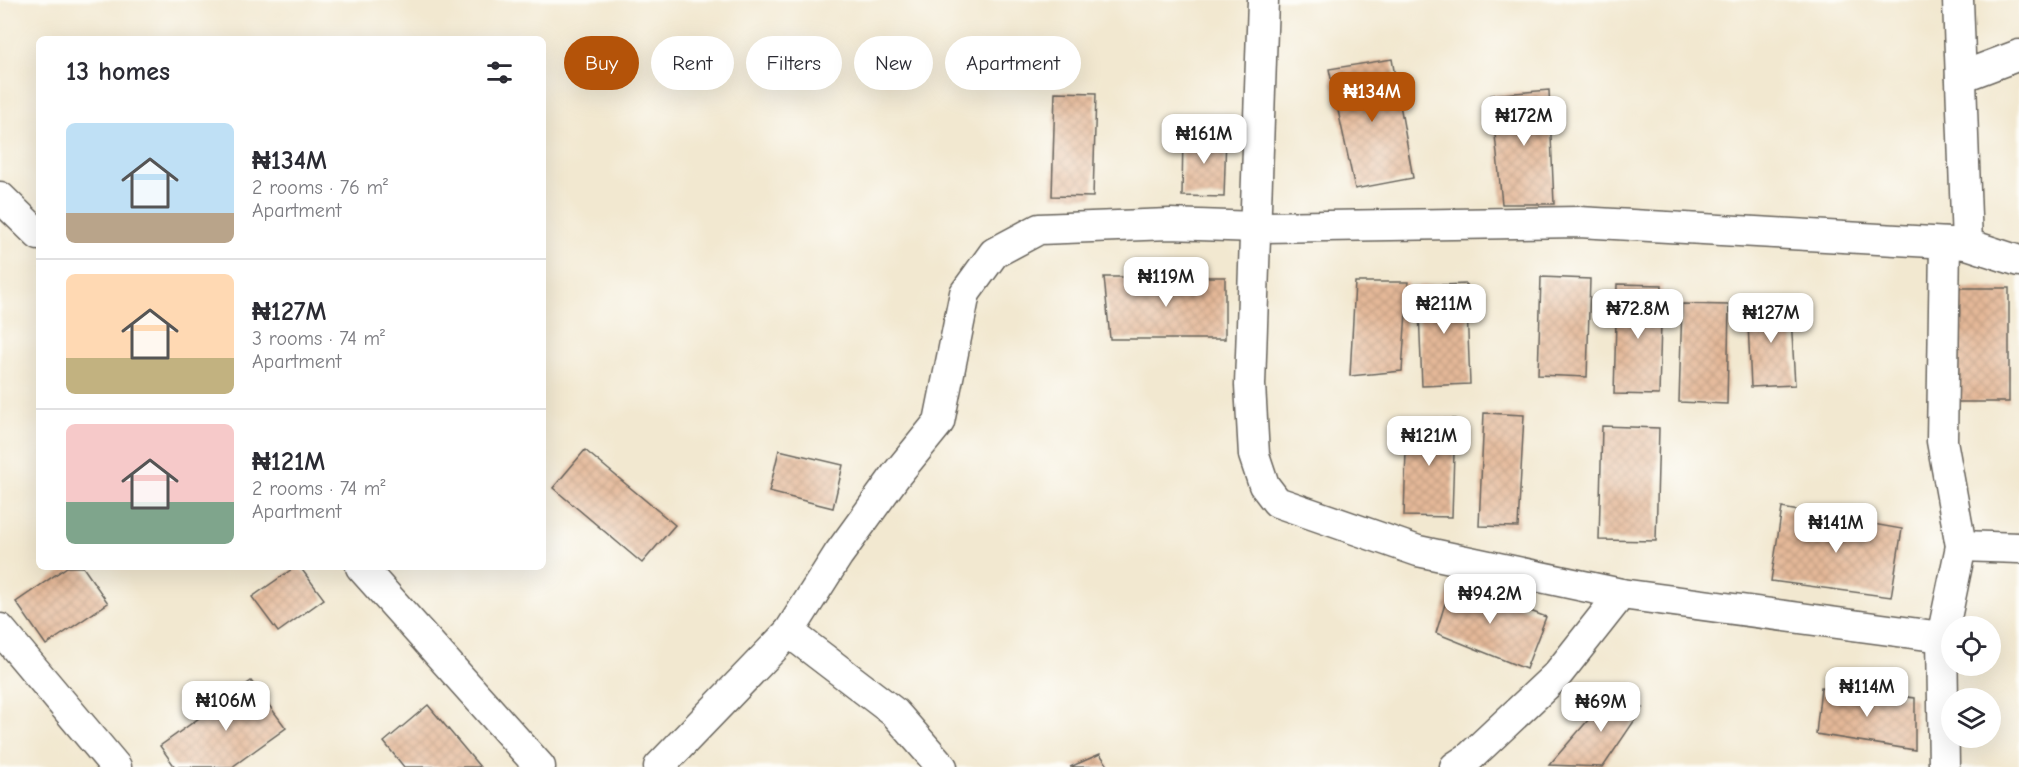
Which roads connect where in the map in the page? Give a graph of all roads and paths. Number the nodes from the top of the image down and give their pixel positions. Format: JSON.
{"nodes":[{"id":1,"x":1263,"y":0,"type":"edge"},
{"id":2,"x":1958,"y":0,"type":"edge"},
{"id":3,"x":2019,"y":55,"type":"edge"},
{"id":4,"x":1960,"y":77,"type":"junction"},
{"id":5,"x":0,"y":197,"type":"edge"},
{"id":6,"x":1256,"y":227,"type":"junction"},
{"id":7,"x":36,"y":232,"type":"edge"},
{"id":8,"x":1956,"y":244,"type":"junction"},
{"id":9,"x":2019,"y":261,"type":"edge"},
{"id":10,"x":1961,"y":546,"type":"junction"},
{"id":11,"x":2019,"y":548,"type":"edge"},
{"id":12,"x":364,"y":570,"type":"edge"},
{"id":13,"x":1621,"y":594,"type":"junction"},
{"id":14,"x":1946,"y":616,"type":"edge"},
{"id":15,"x":0,"y":629,"type":"edge"},
{"id":16,"x":789,"y":632,"type":"junction"},
{"id":17,"x":1941,"y":637,"type":"edge"},
{"id":18,"x":1943,"y":676,"type":"edge"},
{"id":19,"x":116,"y":767,"type":"edge"},
{"id":20,"x":540,"y":767,"type":"edge"},
{"id":21,"x":659,"y":767,"type":"edge"},
{"id":22,"x":942,"y":767,"type":"edge"},
{"id":23,"x":1455,"y":767,"type":"edge"},
{"id":24,"x":1944,"y":767,"type":"edge"}],
"edges":[{"from":1,"to":6,"type":"street"},
{"from":2,"to":4,"type":"street"},
{"from":3,"to":4,"type":"street"},
{"from":4,"to":8,"type":"street"},
{"from":5,"to":7,"type":"street"},
{"from":6,"to":8,"type":"street"},
{"from":6,"to":13,"type":"street"},
{"from":6,"to":16,"type":"street"},
{"from":8,"to":9,"type":"street"},
{"from":8,"to":10,"type":"street"},
{"from":10,"to":11,"type":"street"},
{"from":10,"to":14,"type":"street"},
{"from":12,"to":20,"type":"street"},
{"from":13,"to":17,"type":"street"},
{"from":13,"to":23,"type":"street"},
{"from":15,"to":19,"type":"street"},
{"from":16,"to":21,"type":"street"},
{"from":16,"to":22,"type":"street"},
{"from":18,"to":24,"type":"street"}]}
